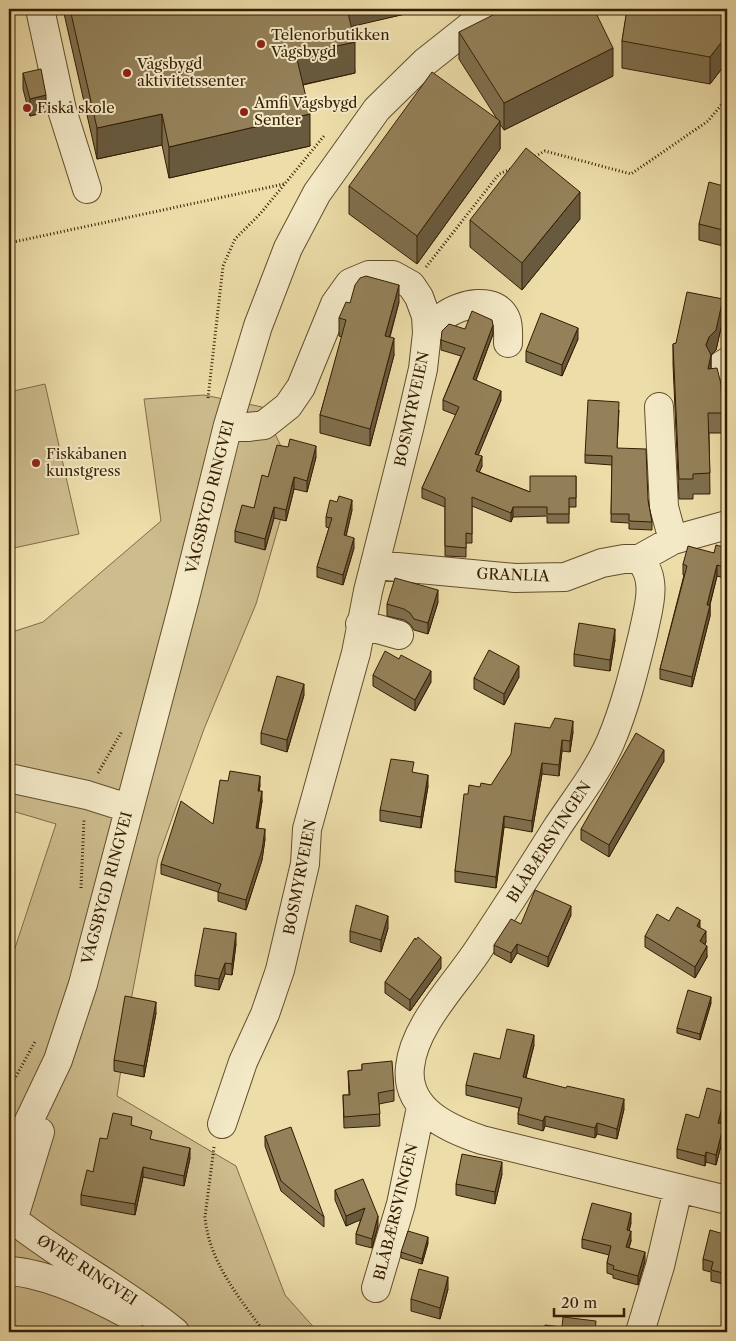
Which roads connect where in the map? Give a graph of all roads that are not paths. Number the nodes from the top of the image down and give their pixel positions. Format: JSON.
{"nodes":[{"id":1,"x":40,"y":9,"type":"edge"},
{"id":2,"x":497,"y":9,"type":"edge"},
{"id":3,"x":86,"y":189,"type":"dead end"},
{"id":4,"x":427,"y":333,"type":"junction"},
{"id":5,"x":508,"y":343,"type":"dead end"},
{"id":6,"x":660,"y":407,"type":"dead end"},
{"id":7,"x":228,"y":425,"type":"junction"},
{"id":8,"x":727,"y":525,"type":"edge"},
{"id":9,"x":673,"y":540,"type":"junction"},
{"id":10,"x":639,"y":559,"type":"junction"},
{"id":11,"x":376,"y":565,"type":"junction"},
{"id":12,"x":360,"y":624,"type":"junction"},
{"id":13,"x":399,"y":635,"type":"dead end"},
{"id":14,"x":9,"y":778,"type":"edge"},
{"id":15,"x":128,"y":808,"type":"junction"},
{"id":16,"x":58,"y":1060,"type":"junction"},
{"id":17,"x":421,"y":1107,"type":"junction"},
{"id":18,"x":222,"y":1124,"type":"road end"},
{"id":19,"x":9,"y":1163,"type":"edge"},
{"id":20,"x":678,"y":1189,"type":"junction"},
{"id":21,"x":727,"y":1200,"type":"edge"},
{"id":22,"x":15,"y":1217,"type":"edge"},
{"id":23,"x":9,"y":1270,"type":"edge"},
{"id":24,"x":376,"y":1288,"type":"dead end"},
{"id":25,"x":161,"y":1332,"type":"edge"},
{"id":26,"x":175,"y":1332,"type":"edge"},
{"id":27,"x":640,"y":1332,"type":"edge"}],
"edges":[{"from":1,"to":3,"type":"street"},
{"from":2,"to":7,"type":"street","name":"VÅGSBYGD RINGVEI"},
{"from":4,"to":5,"type":"street"},
{"from":4,"to":7,"type":"street","name":"BOSMYRVEIEN"},
{"from":4,"to":11,"type":"street","name":"BOSMYRVEIEN"},
{"from":6,"to":9,"type":"street"},
{"from":7,"to":15,"type":"street","name":"VÅGSBYGD RINGVEI"},
{"from":8,"to":9,"type":"street","name":"GRANLIA"},
{"from":9,"to":10,"type":"street","name":"GRANLIA"},
{"from":10,"to":11,"type":"street","name":"GRANLIA"},
{"from":10,"to":17,"type":"street","name":"BLÅBÆRSVINGEN"},
{"from":11,"to":12,"type":"street","name":"BOSMYRVEIEN"},
{"from":12,"to":13,"type":"street"},
{"from":12,"to":18,"type":"street","name":"BOSMYRVEIEN"},
{"from":14,"to":15,"type":"street"},
{"from":15,"to":16,"type":"street","name":"VÅGSBYGD RINGVEI"},
{"from":16,"to":19,"type":"street","name":"VÅGSBYGD RINGVEI"},
{"from":16,"to":22,"type":"street","name":"VÅGSBYGD RINGVEI"},
{"from":17,"to":20,"type":"street"},
{"from":17,"to":24,"type":"street","name":"BLÅBÆRSVINGEN"},
{"from":20,"to":21,"type":"street"},
{"from":20,"to":27,"type":"street"},
{"from":22,"to":23,"type":"street","name":"VÅGSBYGD RINGVEI"},
{"from":22,"to":26,"type":"street","name":"ØVRE RINGVEI"},
{"from":23,"to":25,"type":"street","name":"ØVRE RINGVEI"}]}
